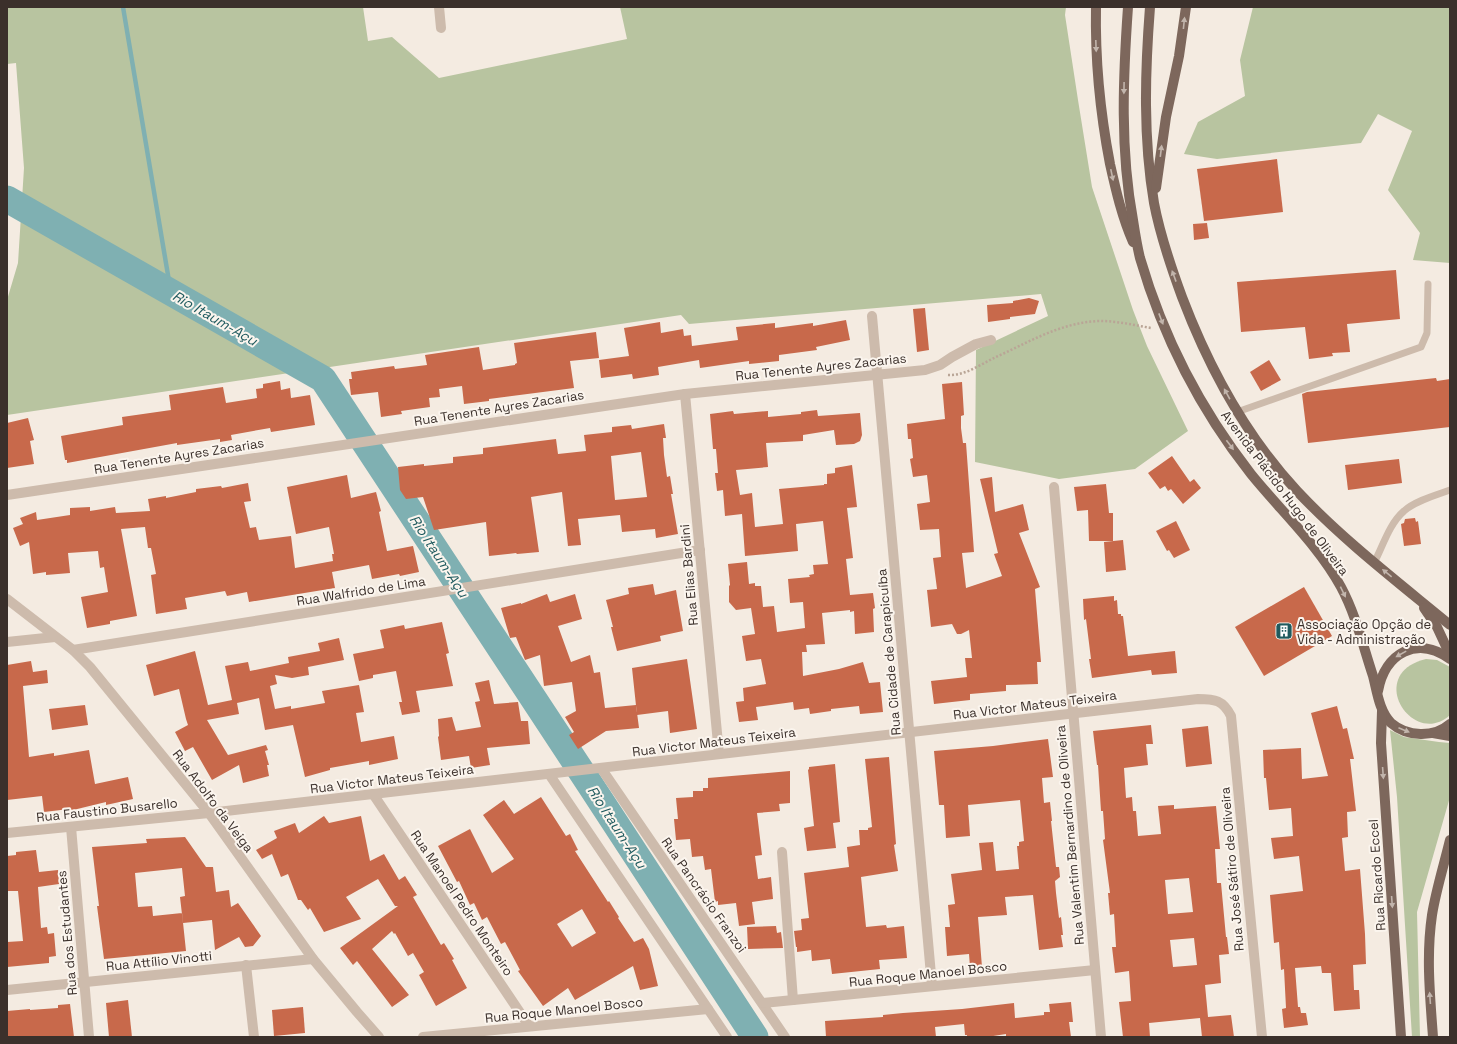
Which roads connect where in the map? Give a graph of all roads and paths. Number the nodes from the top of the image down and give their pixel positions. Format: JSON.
{"nodes":[{"id":1,"x":439,"y":7,"type":"edge"},
{"id":2,"x":1096,"y":7,"type":"edge"},
{"id":3,"x":1128,"y":7,"type":"edge"},
{"id":4,"x":1150,"y":7,"type":"edge"},
{"id":5,"x":1186,"y":7,"type":"edge"},
{"id":6,"x":441,"y":28,"type":"dead end"},
{"id":7,"x":1154,"y":204,"type":"junction"},
{"id":8,"x":1140,"y":256,"type":"junction"},
{"id":9,"x":1428,"y":284,"type":"dead end"},
{"id":10,"x":872,"y":316,"type":"dead end"},
{"id":11,"x":1166,"y":331,"type":"junction"},
{"id":12,"x":991,"y":340,"type":"dead end"},
{"id":13,"x":877,"y":374,"type":"junction"},
{"id":14,"x":946,"y":375,"type":"dead end"},
{"id":15,"x":685,"y":394,"type":"junction"},
{"id":16,"x":1237,"y":412,"type":"junction"},
{"id":17,"x":1054,"y":487,"type":"dead end"},
{"id":18,"x":1450,"y":490,"type":"edge"},
{"id":19,"x":7,"y":496,"type":"edge"},
{"id":20,"x":700,"y":550,"type":"junction"},
{"id":21,"x":1374,"y":563,"type":"junction"},
{"id":22,"x":1417,"y":598,"type":"junction"},
{"id":23,"x":7,"y":599,"type":"edge"},
{"id":24,"x":1450,"y":625,"type":"edge"},
{"id":25,"x":55,"y":637,"type":"junction"},
{"id":26,"x":7,"y":642,"type":"edge"},
{"id":27,"x":73,"y":650,"type":"junction"},
{"id":28,"x":1450,"y":656,"type":"edge"},
{"id":29,"x":1450,"y":659,"type":"edge"},
{"id":30,"x":1378,"y":693,"type":"junction"},
{"id":31,"x":1221,"y":702,"type":"joint"},
{"id":32,"x":1382,"y":711,"type":"junction"},
{"id":33,"x":1073,"y":713,"type":"junction"},
{"id":34,"x":1450,"y":724,"type":"edge"},
{"id":35,"x":909,"y":732,"type":"junction"},
{"id":36,"x":1433,"y":733,"type":"junction"},
{"id":37,"x":1450,"y":736,"type":"edge"},
{"id":38,"x":718,"y":754,"type":"junction"},
{"id":39,"x":601,"y":768,"type":"junction"},
{"id":40,"x":549,"y":774,"type":"junction"},
{"id":41,"x":373,"y":794,"type":"junction"},
{"id":42,"x":209,"y":813,"type":"junction"},
{"id":43,"x":71,"y":827,"type":"junction"},
{"id":44,"x":7,"y":834,"type":"edge"},
{"id":45,"x":1450,"y":840,"type":"edge"},
{"id":46,"x":782,"y":852,"type":"dead end"},
{"id":47,"x":313,"y":959,"type":"junction"},
{"id":48,"x":246,"y":965,"type":"junction"},
{"id":49,"x":1095,"y":970,"type":"junction"},
{"id":50,"x":84,"y":982,"type":"junction"},
{"id":51,"x":932,"y":986,"type":"junction"},
{"id":52,"x":7,"y":990,"type":"edge"},
{"id":53,"x":793,"y":1000,"type":"junction"},
{"id":54,"x":763,"y":1003,"type":"junction"},
{"id":55,"x":708,"y":1009,"type":"junction"},
{"id":56,"x":529,"y":1026,"type":"junction"},
{"id":57,"x":89,"y":1037,"type":"edge"},
{"id":58,"x":254,"y":1037,"type":"edge"},
{"id":59,"x":379,"y":1037,"type":"edge"},
{"id":60,"x":423,"y":1037,"type":"edge"},
{"id":61,"x":727,"y":1037,"type":"edge"},
{"id":62,"x":785,"y":1037,"type":"edge"},
{"id":63,"x":1101,"y":1037,"type":"edge"},
{"id":64,"x":1262,"y":1037,"type":"edge"},
{"id":65,"x":1401,"y":1037,"type":"edge"},
{"id":66,"x":1433,"y":1037,"type":"edge"}],
"edges":[{"from":1,"to":6,"type":"street"},
{"from":2,"to":8,"type":"main road","one_way":true},
{"from":3,"to":8,"type":"main road","name":"Avenida Plácido Hugo de Oliveira","one_way":true},
{"from":4,"to":7,"type":"main road","name":"Avenida Plácido Hugo de Oliveira"},
{"from":7,"to":5,"type":"main road","one_way":true},
{"from":16,"to":7,"type":"main road","name":"Avenida Plácido Hugo de Oliveira","one_way":true},
{"from":8,"to":11,"type":"main road","name":"Avenida Plácido Hugo de Oliveira","one_way":true},
{"from":9,"to":16,"type":"lane"},
{"from":10,"to":13,"type":"street","name":"Rua Cidade de Carapicuíba"},
{"from":11,"to":14,"type":"path"},
{"from":11,"to":30,"type":"main road","name":"Avenida Plácido Hugo de Oliveira","one_way":true},
{"from":12,"to":13,"type":"street","name":"Rua Tenente Ayres Zacarias"},
{"from":13,"to":15,"type":"street","name":"Rua Tenente Ayres Zacarias"},
{"from":13,"to":35,"type":"street","name":"Rua Cidade de Carapicuíba"},
{"from":15,"to":19,"type":"street","name":"Rua Tenente Ayres Zacarias"},
{"from":15,"to":20,"type":"street","name":"Rua Elias Bardini"},
{"from":16,"to":21,"type":"main road","name":"Avenida Plácido Hugo de Oliveira"},
{"from":17,"to":33,"type":"street","name":"Rua Valentim Bernardino de Oliveira"},
{"from":18,"to":21,"type":"lane"},
{"from":20,"to":27,"type":"street","name":"Rua Walfrido de Lima"},
{"from":20,"to":38,"type":"street","name":"Rua Elias Bardini"},
{"from":22,"to":21,"type":"main road","name":"Avenida Plácido Hugo de Oliveira","one_way":true},
{"from":22,"to":24,"type":"main road","name":"Avenida Plácido Hugo de Oliveira"},
{"from":22,"to":28,"type":"main road"},
{"from":23,"to":25,"type":"street","name":"Rua Adolfo da Veiga"},
{"from":25,"to":26,"type":"street"},
{"from":25,"to":27,"type":"street","name":"Rua Adolfo da Veiga"},
{"from":27,"to":42,"type":"street","name":"Rua Adolfo da Veiga"},
{"from":29,"to":30,"type":"main road","one_way":true},
{"from":30,"to":32,"type":"main road","name":"Avenida Plácido Hugo de Oliveira"},
{"from":31,"to":33,"type":"street","name":"Rua Victor Mateus Teixeira"},
{"from":31,"to":64,"type":"street","name":"Rua José Sátiro de Oliveira"},
{"from":32,"to":36,"type":"main road","one_way":true},
{"from":32,"to":65,"type":"main road","name":"Rua Ricardo Eccel","one_way":true},
{"from":33,"to":35,"type":"street","name":"Rua Victor Mateus Teixeira"},
{"from":33,"to":49,"type":"street","name":"Rua Valentim Bernardino de Oliveira"},
{"from":34,"to":36,"type":"main road"},
{"from":35,"to":38,"type":"street","name":"Rua Victor Mateus Teixeira"},
{"from":35,"to":51,"type":"street","name":"Rua Cidade de Carapicuíba"},
{"from":36,"to":37,"type":"main road"},
{"from":38,"to":39,"type":"street","name":"Rua Victor Mateus Teixeira"},
{"from":39,"to":40,"type":"street","name":"Rua Victor Mateus Teixeira"},
{"from":39,"to":54,"type":"street","name":"Rua Pancrácio Franzoi"},
{"from":40,"to":41,"type":"street","name":"Rua Victor Mateus Teixeira"},
{"from":40,"to":55,"type":"street"},
{"from":41,"to":42,"type":"street","name":"Rua Victor Mateus Teixeira"},
{"from":41,"to":56,"type":"street","name":"Rua Manoel Pedro Monteiro"},
{"from":42,"to":43,"type":"street","name":"Rua Faustino Busarello"},
{"from":42,"to":47,"type":"street","name":"Rua Adolfo da Veiga"},
{"from":43,"to":44,"type":"street","name":"Rua Faustino Busarello"},
{"from":43,"to":50,"type":"street","name":"Rua dos Estudantes"},
{"from":66,"to":45,"type":"main road","one_way":true},
{"from":46,"to":53,"type":"street"},
{"from":47,"to":48,"type":"street","name":"Rua Attílio Vinotti"},
{"from":47,"to":59,"type":"street","name":"Rua Adolfo da Veiga"},
{"from":48,"to":50,"type":"street","name":"Rua Attílio Vinotti"},
{"from":48,"to":58,"type":"street"},
{"from":49,"to":51,"type":"street","name":"Rua Roque Manoel Bosco"},
{"from":49,"to":63,"type":"street","name":"Rua Valentim Bernardino de Oliveira"},
{"from":50,"to":52,"type":"street","name":"Rua Attílio Vinotti"},
{"from":50,"to":57,"type":"street","name":"Rua dos Estudantes"},
{"from":51,"to":53,"type":"street","name":"Rua Roque Manoel Bosco"},
{"from":53,"to":54,"type":"street","name":"Rua Roque Manoel Bosco"},
{"from":54,"to":62,"type":"street","name":"Rua Pancrácio Franzoi"},
{"from":55,"to":56,"type":"street","name":"Rua Roque Manoel Bosco"},
{"from":55,"to":61,"type":"street"},
{"from":56,"to":60,"type":"street","name":"Rua Roque Manoel Bosco"}]}
